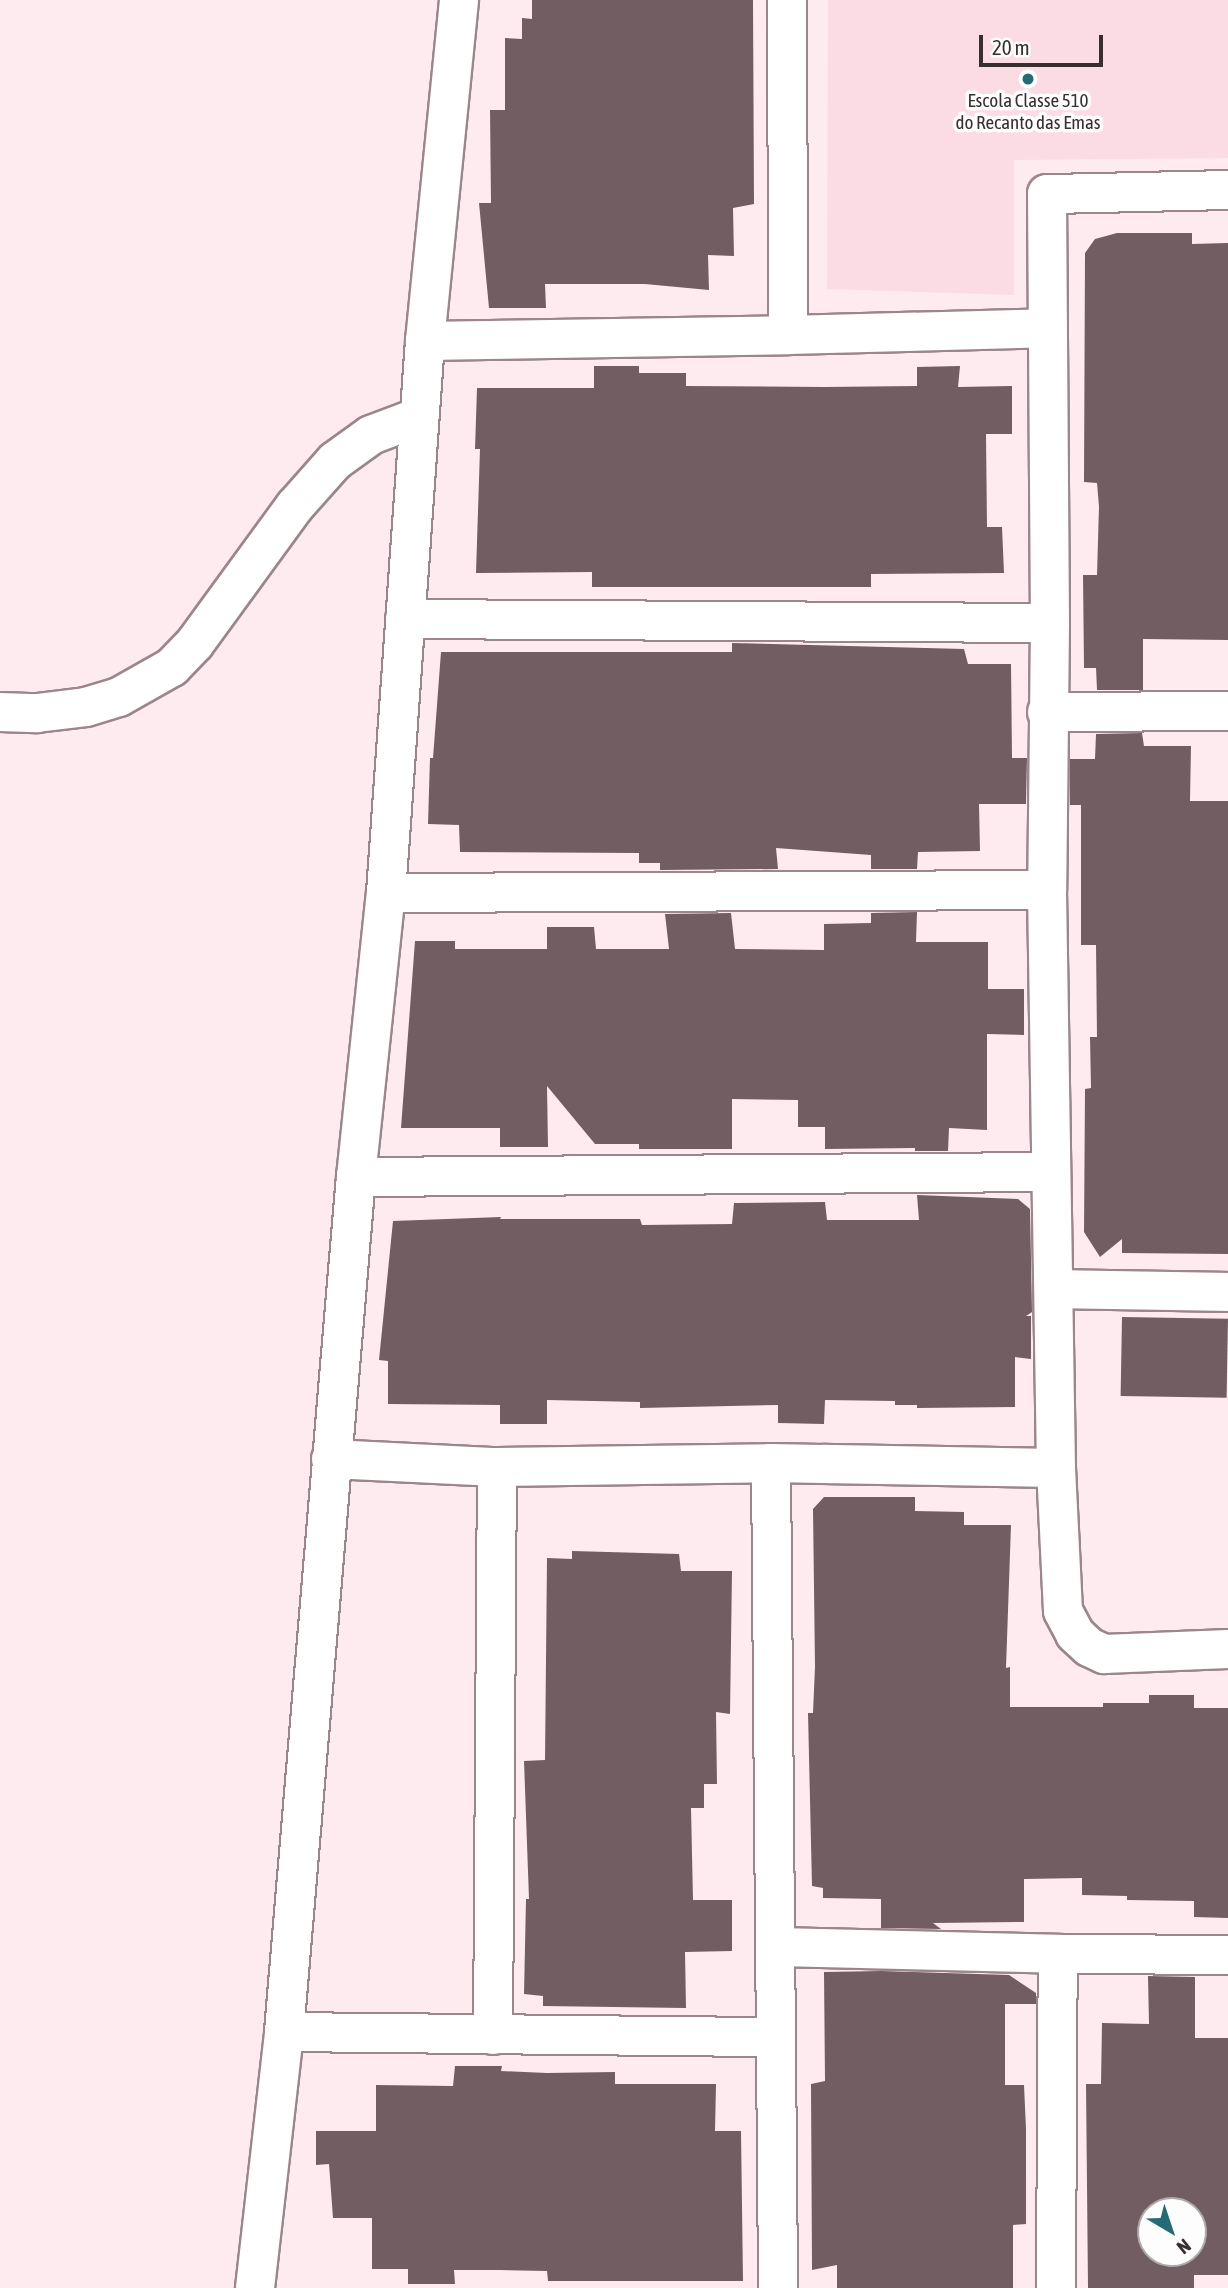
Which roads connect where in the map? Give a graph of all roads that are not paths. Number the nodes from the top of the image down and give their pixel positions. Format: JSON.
{"nodes":[{"id":1,"x":459,"y":0,"type":"edge"},
{"id":2,"x":787,"y":0,"type":"edge"},
{"id":3,"x":1228,"y":190,"type":"edge"},
{"id":4,"x":1047,"y":328,"type":"junction"},
{"id":5,"x":788,"y":335,"type":"junction"},
{"id":6,"x":425,"y":341,"type":"junction"},
{"id":7,"x":419,"y":417,"type":"junction"},
{"id":8,"x":405,"y":619,"type":"junction"},
{"id":9,"x":1050,"y":623,"type":"junction"},
{"id":10,"x":1228,"y":711,"type":"edge"},
{"id":11,"x":0,"y":712,"type":"edge"},
{"id":12,"x":1047,"y":712,"type":"junction"},
{"id":13,"x":1046,"y":890,"type":"junction"},
{"id":14,"x":386,"y":893,"type":"junction"},
{"id":15,"x":1049,"y":1172,"type":"junction"},
{"id":16,"x":356,"y":1177,"type":"junction"},
{"id":17,"x":1054,"y":1289,"type":"junction"},
{"id":18,"x":1228,"y":1292,"type":"edge"},
{"id":19,"x":331,"y":1459,"type":"junction"},
{"id":20,"x":771,"y":1463,"type":"junction"},
{"id":21,"x":497,"y":1466,"type":"junction"},
{"id":22,"x":1056,"y":1468,"type":"junction"},
{"id":23,"x":1228,"y":1649,"type":"edge"},
{"id":24,"x":777,"y":1947,"type":"junction"},
{"id":25,"x":1058,"y":1954,"type":"junction"},
{"id":26,"x":1228,"y":1955,"type":"edge"},
{"id":27,"x":284,"y":2032,"type":"junction"},
{"id":28,"x":493,"y":2035,"type":"junction"},
{"id":29,"x":776,"y":2037,"type":"junction"},
{"id":30,"x":255,"y":2288,"type":"edge"},
{"id":31,"x":778,"y":2288,"type":"edge"},
{"id":32,"x":1056,"y":2288,"type":"edge"}],
"edges":[{"from":1,"to":6,"type":"street"},
{"from":2,"to":5,"type":"street"},
{"from":3,"to":4,"type":"street"},
{"from":4,"to":5,"type":"street"},
{"from":4,"to":9,"type":"street"},
{"from":5,"to":6,"type":"street"},
{"from":6,"to":7,"type":"street"},
{"from":7,"to":8,"type":"street"},
{"from":7,"to":11,"type":"street"},
{"from":8,"to":9,"type":"street"},
{"from":8,"to":14,"type":"street"},
{"from":9,"to":12,"type":"street"},
{"from":10,"to":12,"type":"street"},
{"from":12,"to":13,"type":"street"},
{"from":13,"to":14,"type":"street"},
{"from":13,"to":15,"type":"street"},
{"from":14,"to":16,"type":"street"},
{"from":15,"to":16,"type":"street"},
{"from":15,"to":17,"type":"street"},
{"from":16,"to":19,"type":"street"},
{"from":17,"to":18,"type":"street"},
{"from":17,"to":22,"type":"street"},
{"from":19,"to":21,"type":"street"},
{"from":19,"to":27,"type":"street"},
{"from":20,"to":21,"type":"street"},
{"from":20,"to":22,"type":"street"},
{"from":20,"to":24,"type":"street"},
{"from":21,"to":28,"type":"street"},
{"from":22,"to":23,"type":"street"},
{"from":24,"to":25,"type":"street"},
{"from":24,"to":29,"type":"street"},
{"from":25,"to":26,"type":"street"},
{"from":25,"to":32,"type":"street"},
{"from":27,"to":28,"type":"street"},
{"from":27,"to":30,"type":"street"},
{"from":28,"to":29,"type":"street"},
{"from":29,"to":31,"type":"street"}]}
